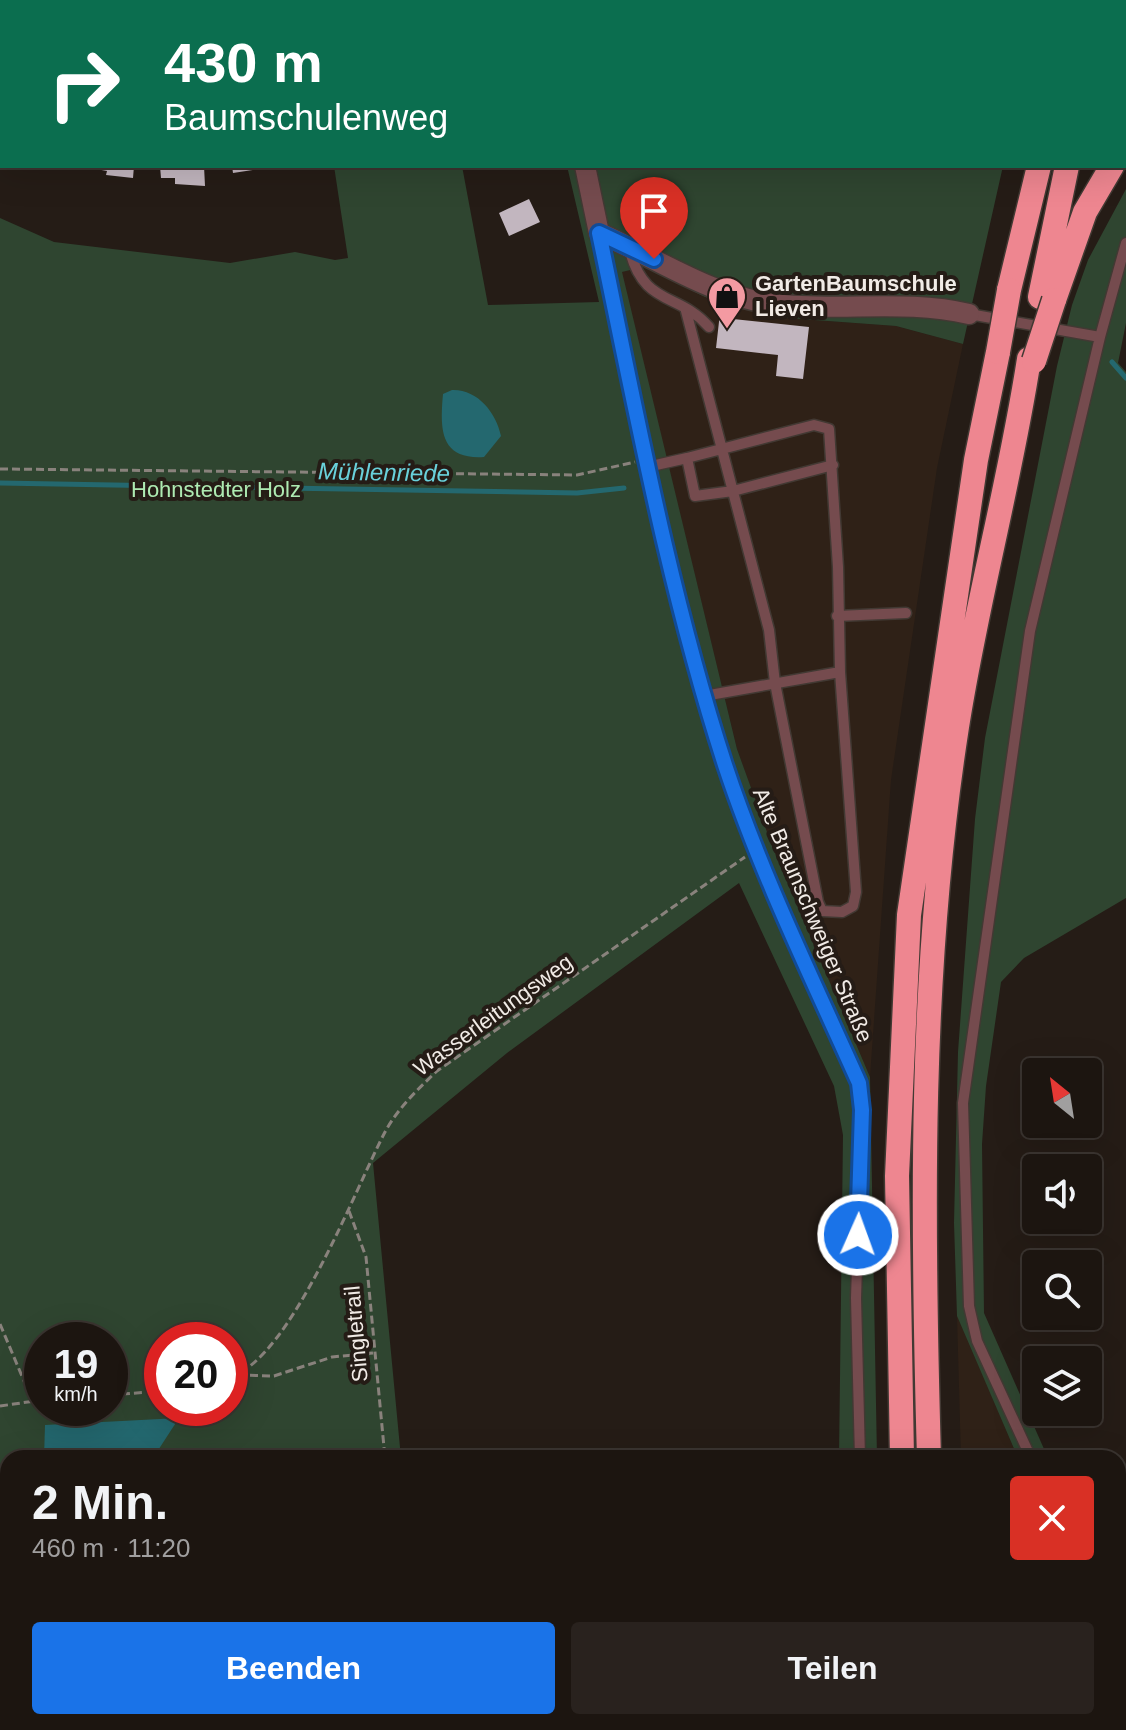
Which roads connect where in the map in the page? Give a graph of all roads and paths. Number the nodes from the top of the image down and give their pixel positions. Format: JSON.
{"nodes":[{"id":1,"x":585,"y":168,"type":"edge"},
{"id":2,"x":1039,"y":168,"type":"edge"},
{"id":3,"x":1067,"y":168,"type":"edge"},
{"id":4,"x":1111,"y":168,"type":"edge"},
{"id":5,"x":599,"y":233,"type":"junction"},
{"id":6,"x":1126,"y":243,"type":"edge"},
{"id":7,"x":629,"y":246,"type":"junction"},
{"id":8,"x":1047,"y":299,"type":"junction"},
{"id":9,"x":686,"y":311,"type":"junction"},
{"id":10,"x":969,"y":314,"type":"joint"},
{"id":11,"x":709,"y":327,"type":"dead end"},
{"id":12,"x":1100,"y":337,"type":"junction"},
{"id":13,"x":724,"y":449,"type":"junction"},
{"id":14,"x":687,"y":458,"type":"junction"},
{"id":15,"x":647,"y":463,"type":"junction"},
{"id":16,"x":833,"y":465,"type":"junction"},
{"id":17,"x":0,"y":469,"type":"edge"},
{"id":18,"x":733,"y":491,"type":"junction"},
{"id":19,"x":906,"y":613,"type":"dead end"},
{"id":20,"x":837,"y":616,"type":"junction"},
{"id":21,"x":840,"y":672,"type":"junction"},
{"id":22,"x":775,"y":683,"type":"junction"},
{"id":23,"x":704,"y":696,"type":"junction"},
{"id":24,"x":755,"y":850,"type":"junction"},
{"id":25,"x":349,"y":1211,"type":"junction"},
{"id":26,"x":0,"y":1324,"type":"edge"},
{"id":27,"x":373,"y":1353,"type":"junction"},
{"id":28,"x":248,"y":1366,"type":"edge"},
{"id":29,"x":248,"y":1375,"type":"edge"},
{"id":30,"x":24,"y":1381,"type":"edge"},
{"id":31,"x":24,"y":1402,"type":"edge"},
{"id":32,"x":0,"y":1406,"type":"edge"},
{"id":33,"x":384,"y":1450,"type":"edge"},
{"id":34,"x":860,"y":1450,"type":"edge"},
{"id":35,"x":902,"y":1450,"type":"edge"},
{"id":36,"x":929,"y":1450,"type":"edge"},
{"id":37,"x":1027,"y":1450,"type":"edge"}],
"edges":[{"from":1,"to":5,"type":"street","name":"Alte Braunschweiger Straße"},
{"from":2,"to":35,"type":"highway","bridge":true},
{"from":3,"to":8,"type":"highway"},
{"from":4,"to":8,"type":"highway"},
{"from":5,"to":7,"type":"street"},
{"from":5,"to":15,"type":"lane","name":"Alte Braunschweiger Straße"},
{"from":6,"to":12,"type":"lane"},
{"from":7,"to":9,"type":"lane"},
{"from":7,"to":10,"type":"street"},
{"from":8,"to":36,"type":"highway"},
{"from":9,"to":11,"type":"lane"},
{"from":9,"to":13,"type":"lane"},
{"from":10,"to":12,"type":"lane"},
{"from":12,"to":37,"type":"lane"},
{"from":13,"to":14,"type":"lane"},
{"from":13,"to":16,"type":"lane"},
{"from":13,"to":18,"type":"lane"},
{"from":14,"to":15,"type":"lane"},
{"from":14,"to":18,"type":"lane"},
{"from":15,"to":17,"type":"path"},
{"from":15,"to":23,"type":"lane","name":"Alte Braunschweiger Straße"},
{"from":16,"to":18,"type":"lane"},
{"from":16,"to":20,"type":"lane"},
{"from":18,"to":22,"type":"lane"},
{"from":19,"to":20,"type":"lane"},
{"from":20,"to":21,"type":"lane"},
{"from":21,"to":22,"type":"lane"},
{"from":21,"to":22,"type":"lane"},
{"from":22,"to":23,"type":"lane"},
{"from":23,"to":24,"type":"lane","name":"Alte Braunschweiger Straße"},
{"from":24,"to":25,"type":"path","name":"Wasserleitungsweg"},
{"from":24,"to":34,"type":"lane","name":"Alte Braunschweiger Straße"},
{"from":25,"to":27,"type":"path","name":"Singletrail"},
{"from":25,"to":28,"type":"path","name":"Wasserleitungsweg"},
{"from":26,"to":30,"type":"path"},
{"from":27,"to":29,"type":"path"},
{"from":27,"to":33,"type":"path","name":"Singletrail"},
{"from":31,"to":32,"type":"path"}]}
